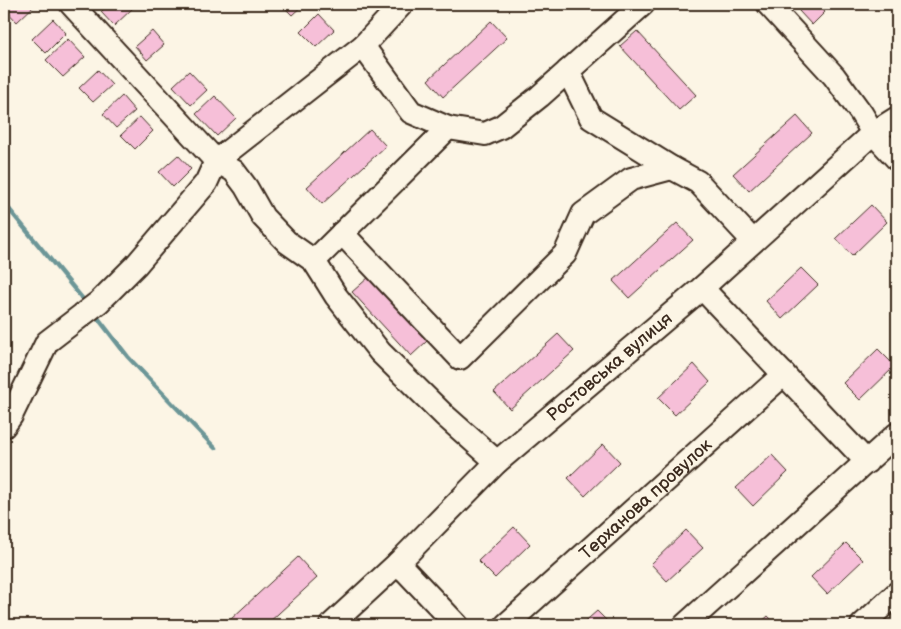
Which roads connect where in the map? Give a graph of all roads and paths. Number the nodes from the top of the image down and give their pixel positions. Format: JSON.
{"nodes":[{"id":1,"x":71,"y":4,"type":"edge"},
{"id":2,"x":402,"y":4,"type":"edge"},
{"id":3,"x":643,"y":4,"type":"edge"},
{"id":4,"x":768,"y":4,"type":"edge"},
{"id":5,"x":363,"y":46,"type":"junction"},
{"id":6,"x":568,"y":70,"type":"junction"},
{"id":7,"x":897,"y":118,"type":"edge"},
{"id":8,"x":448,"y":128,"type":"junction"},
{"id":9,"x":873,"y":133,"type":"junction"},
{"id":10,"x":897,"y":159,"type":"edge"},
{"id":11,"x":216,"y":161,"type":"junction"},
{"id":12,"x":672,"y":168,"type":"junction"},
{"id":13,"x":342,"y":233,"type":"junction"},
{"id":14,"x":753,"y":242,"type":"junction"},
{"id":15,"x":314,"y":261,"type":"junction"},
{"id":16,"x":702,"y":288,"type":"junction"},
{"id":17,"x":784,"y":374,"type":"junction"},
{"id":18,"x":4,"y":426,"type":"edge"},
{"id":19,"x":897,"y":434,"type":"edge"},
{"id":20,"x":497,"y":462,"type":"junction"},
{"id":21,"x":867,"y":462,"type":"junction"},
{"id":22,"x":398,"y":563,"type":"junction"},
{"id":23,"x":897,"y":593,"type":"edge"},
{"id":24,"x":331,"y":625,"type":"edge"},
{"id":25,"x":457,"y":625,"type":"edge"},
{"id":26,"x":506,"y":625,"type":"edge"},
{"id":27,"x":685,"y":625,"type":"edge"},
{"id":28,"x":862,"y":625,"type":"edge"}],
"edges":[{"from":1,"to":11,"type":"street"},
{"from":2,"to":5,"type":"street"},
{"from":3,"to":6,"type":"street"},
{"from":4,"to":9,"type":"street"},
{"from":5,"to":8,"type":"street"},
{"from":5,"to":11,"type":"street"},
{"from":6,"to":8,"type":"street"},
{"from":6,"to":12,"type":"street"},
{"from":7,"to":9,"type":"street","name":"Ростовська вулиця"},
{"from":8,"to":13,"type":"street"},
{"from":9,"to":10,"type":"street"},
{"from":9,"to":14,"type":"street","name":"Ростовська вулиця"},
{"from":11,"to":15,"type":"street"},
{"from":11,"to":18,"type":"street"},
{"from":12,"to":13,"type":"street"},
{"from":12,"to":14,"type":"street"},
{"from":13,"to":15,"type":"street"},
{"from":14,"to":16,"type":"street","name":"Ростовська вулиця"},
{"from":15,"to":20,"type":"street"},
{"from":16,"to":17,"type":"street"},
{"from":16,"to":20,"type":"street","name":"Ростовська вулиця"},
{"from":17,"to":21,"type":"street"},
{"from":17,"to":26,"type":"street","name":"Терханова провулок"},
{"from":19,"to":21,"type":"street"},
{"from":20,"to":22,"type":"street","name":"Ростовська вулиця"},
{"from":21,"to":27,"type":"street"},
{"from":22,"to":24,"type":"street","name":"Ростовська вулиця"},
{"from":22,"to":25,"type":"street"},
{"from":23,"to":28,"type":"street"}]}
